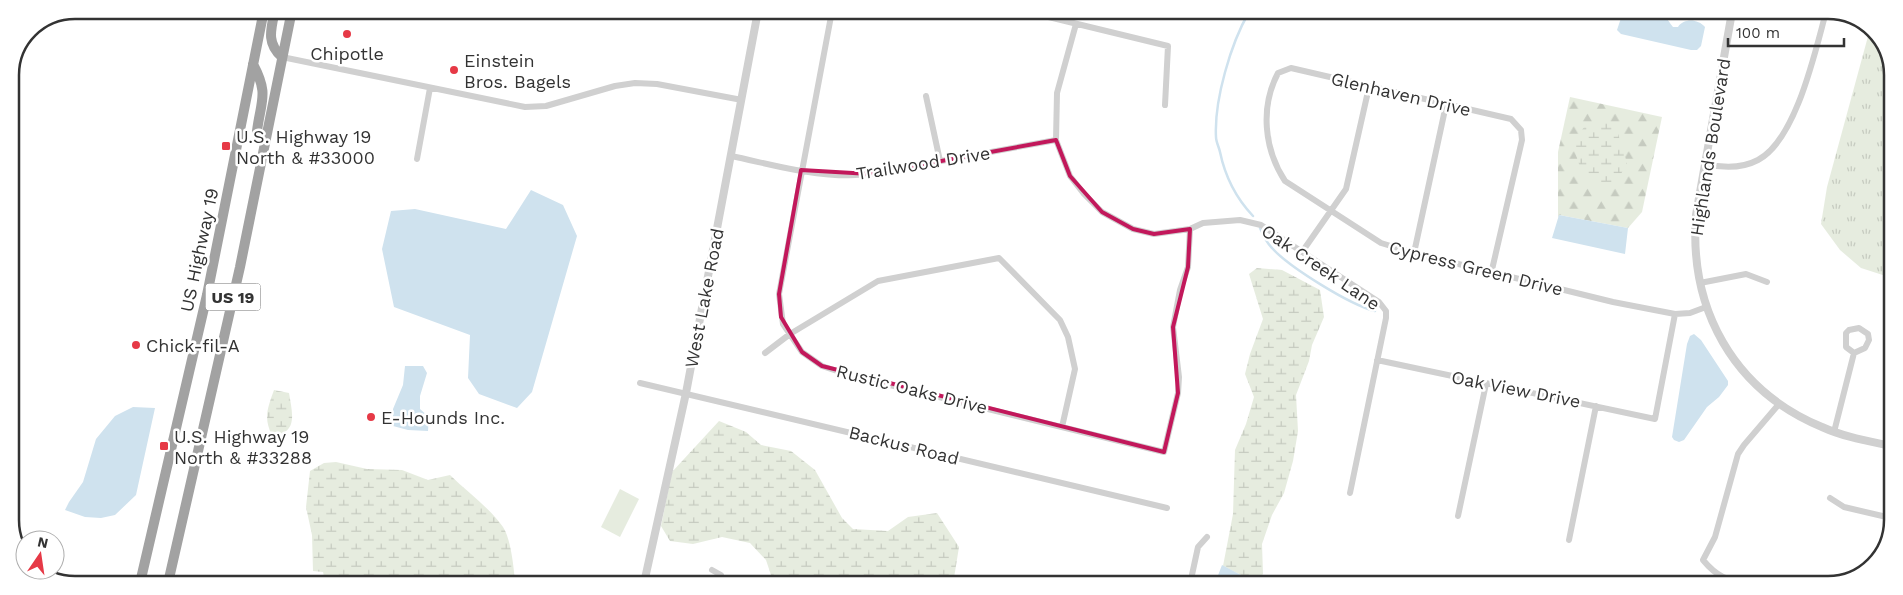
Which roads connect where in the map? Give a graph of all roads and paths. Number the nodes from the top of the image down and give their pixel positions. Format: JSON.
{"nodes":[{"id":1,"x":262,"y":19,"type":"edge"},
{"id":2,"x":272,"y":19,"type":"edge"},
{"id":3,"x":290,"y":19,"type":"edge"},
{"id":4,"x":757,"y":19,"type":"edge"},
{"id":5,"x":830,"y":19,"type":"edge"},
{"id":6,"x":1056,"y":19,"type":"edge"},
{"id":7,"x":1731,"y":19,"type":"edge"},
{"id":8,"x":1824,"y":19,"type":"edge"},
{"id":9,"x":1076,"y":24,"type":"junction"},
{"id":10,"x":282,"y":57,"type":"junction"},
{"id":11,"x":253,"y":64,"type":"junction"},
{"id":12,"x":1278,"y":73,"type":"joint"},
{"id":13,"x":1369,"y":87,"type":"junction"},
{"id":14,"x":430,"y":88,"type":"junction"},
{"id":15,"x":926,"y":96,"type":"dead end"},
{"id":16,"x":742,"y":100,"type":"junction"},
{"id":17,"x":1165,"y":105,"type":"dead end"},
{"id":18,"x":1446,"y":105,"type":"junction"},
{"id":19,"x":264,"y":139,"type":"junction"},
{"id":20,"x":1056,"y":140,"type":"junction"},
{"id":21,"x":731,"y":156,"type":"junction"},
{"id":22,"x":417,"y":159,"type":"dead end"},
{"id":23,"x":940,"y":161,"type":"junction"},
{"id":24,"x":1705,"y":164,"type":"junction"},
{"id":25,"x":801,"y":170,"type":"junction"},
{"id":26,"x":1330,"y":210,"type":"junction"},
{"id":27,"x":1190,"y":229,"type":"junction"},
{"id":28,"x":1302,"y":252,"type":"junction"},
{"id":29,"x":1414,"y":254,"type":"junction"},
{"id":30,"x":1491,"y":274,"type":"junction"},
{"id":31,"x":1767,"y":282,"type":"dead end"},
{"id":32,"x":1700,"y":283,"type":"junction"},
{"id":33,"x":1706,"y":307,"type":"junction"},
{"id":34,"x":1675,"y":314,"type":"junction"},
{"id":35,"x":790,"y":334,"type":"junction"},
{"id":36,"x":1854,"y":352,"type":"dead end"},
{"id":37,"x":765,"y":353,"type":"dead end"},
{"id":38,"x":1377,"y":360,"type":"junction"},
{"id":39,"x":640,"y":383,"type":"dead end"},
{"id":40,"x":1486,"y":384,"type":"junction"},
{"id":41,"x":686,"y":393,"type":"junction"},
{"id":42,"x":1779,"y":404,"type":"junction"},
{"id":43,"x":1596,"y":406,"type":"junction"},
{"id":44,"x":1062,"y":427,"type":"junction"},
{"id":45,"x":1834,"y":432,"type":"junction"},
{"id":46,"x":1884,"y":444,"type":"edge"},
{"id":47,"x":1350,"y":493,"type":"dead end"},
{"id":48,"x":1830,"y":498,"type":"dead end"},
{"id":49,"x":1167,"y":508,"type":"dead end"},
{"id":50,"x":1458,"y":516,"type":"dead end"},
{"id":51,"x":1884,"y":516,"type":"edge"},
{"id":52,"x":1207,"y":537,"type":"dead end"},
{"id":53,"x":1569,"y":540,"type":"dead end"},
{"id":54,"x":712,"y":570,"type":"dead end"},
{"id":55,"x":142,"y":576,"type":"edge"},
{"id":56,"x":170,"y":576,"type":"edge"},
{"id":57,"x":646,"y":576,"type":"edge"},
{"id":58,"x":721,"y":576,"type":"edge"},
{"id":59,"x":1192,"y":576,"type":"edge"},
{"id":60,"x":1720,"y":576,"type":"edge"}],
"edges":[{"from":1,"to":11,"type":"highway","name":"US Highway 19","number":"US 19"},
{"from":2,"to":10,"type":"highway"},
{"from":3,"to":10,"type":"highway","number":"US 19"},
{"from":4,"to":16,"type":"street","name":"West Lake Road"},
{"from":5,"to":25,"type":"street","name":"Rustic Oaks Drive"},
{"from":6,"to":9,"type":"street"},
{"from":7,"to":24,"type":"street","name":"Highlands Boulevard"},
{"from":8,"to":24,"type":"street"},
{"from":9,"to":17,"type":"street"},
{"from":9,"to":20,"type":"street","name":"Oak Creek Lane"},
{"from":10,"to":14,"type":"street"},
{"from":10,"to":19,"type":"highway","number":"US 19"},
{"from":11,"to":19,"type":"highway"},
{"from":11,"to":55,"type":"highway","name":"US Highway 19","number":"US 19"},
{"from":12,"to":13,"type":"street","name":"Glenhaven Drive"},
{"from":12,"to":26,"type":"street","name":"Cypress Green Drive"},
{"from":13,"to":18,"type":"street","name":"Glenhaven Drive"},
{"from":13,"to":26,"type":"street"},
{"from":14,"to":16,"type":"street"},
{"from":14,"to":22,"type":"street"},
{"from":15,"to":23,"type":"street"},
{"from":16,"to":21,"type":"street","name":"West Lake Road"},
{"from":18,"to":29,"type":"street"},
{"from":18,"to":30,"type":"street","name":"Glenhaven Drive"},
{"from":19,"to":56,"type":"highway","number":"US 19"},
{"from":20,"to":23,"type":"street","name":"Trailwood Drive"},
{"from":20,"to":27,"type":"street","name":"Oak Creek Lane"},
{"from":21,"to":25,"type":"street","name":"Trailwood Drive"},
{"from":21,"to":41,"type":"street","name":"West Lake Road"},
{"from":23,"to":25,"type":"street","name":"Trailwood Drive"},
{"from":24,"to":32,"type":"street","name":"Highlands Boulevard"},
{"from":25,"to":35,"type":"street","name":"Rustic Oaks Drive"},
{"from":26,"to":28,"type":"street"},
{"from":26,"to":29,"type":"street","name":"Cypress Green Drive"},
{"from":27,"to":28,"type":"street","name":"Oak Creek Lane"},
{"from":27,"to":44,"type":"street","name":"Rustic Oaks Drive"},
{"from":28,"to":38,"type":"street","name":"Oak Creek Lane"},
{"from":29,"to":30,"type":"street","name":"Cypress Green Drive"},
{"from":30,"to":34,"type":"street","name":"Cypress Green Drive"},
{"from":31,"to":32,"type":"street"},
{"from":32,"to":33,"type":"street","name":"Highlands Boulevard"},
{"from":33,"to":34,"type":"street","name":"Cypress Green Drive"},
{"from":33,"to":42,"type":"street","name":"Highlands Boulevard"},
{"from":34,"to":43,"type":"street","name":"Oak View Drive"},
{"from":35,"to":37,"type":"street"},
{"from":35,"to":44,"type":"street","name":"Rustic Oaks Drive"},
{"from":35,"to":44,"type":"street"},
{"from":36,"to":45,"type":"street"},
{"from":38,"to":40,"type":"street","name":"Oak View Drive"},
{"from":38,"to":47,"type":"street","name":"Oak Creek Lane"},
{"from":39,"to":41,"type":"street","name":"Backus Road"},
{"from":40,"to":43,"type":"street","name":"Oak View Drive"},
{"from":40,"to":50,"type":"street"},
{"from":41,"to":49,"type":"street","name":"Backus Road"},
{"from":41,"to":57,"type":"street","name":"West Lake Road"},
{"from":42,"to":45,"type":"street","name":"Highlands Boulevard"},
{"from":42,"to":60,"type":"street"},
{"from":43,"to":53,"type":"street"},
{"from":45,"to":46,"type":"street","name":"Highlands Boulevard"},
{"from":48,"to":51,"type":"street"},
{"from":52,"to":59,"type":"street"},
{"from":54,"to":58,"type":"street"}]}
